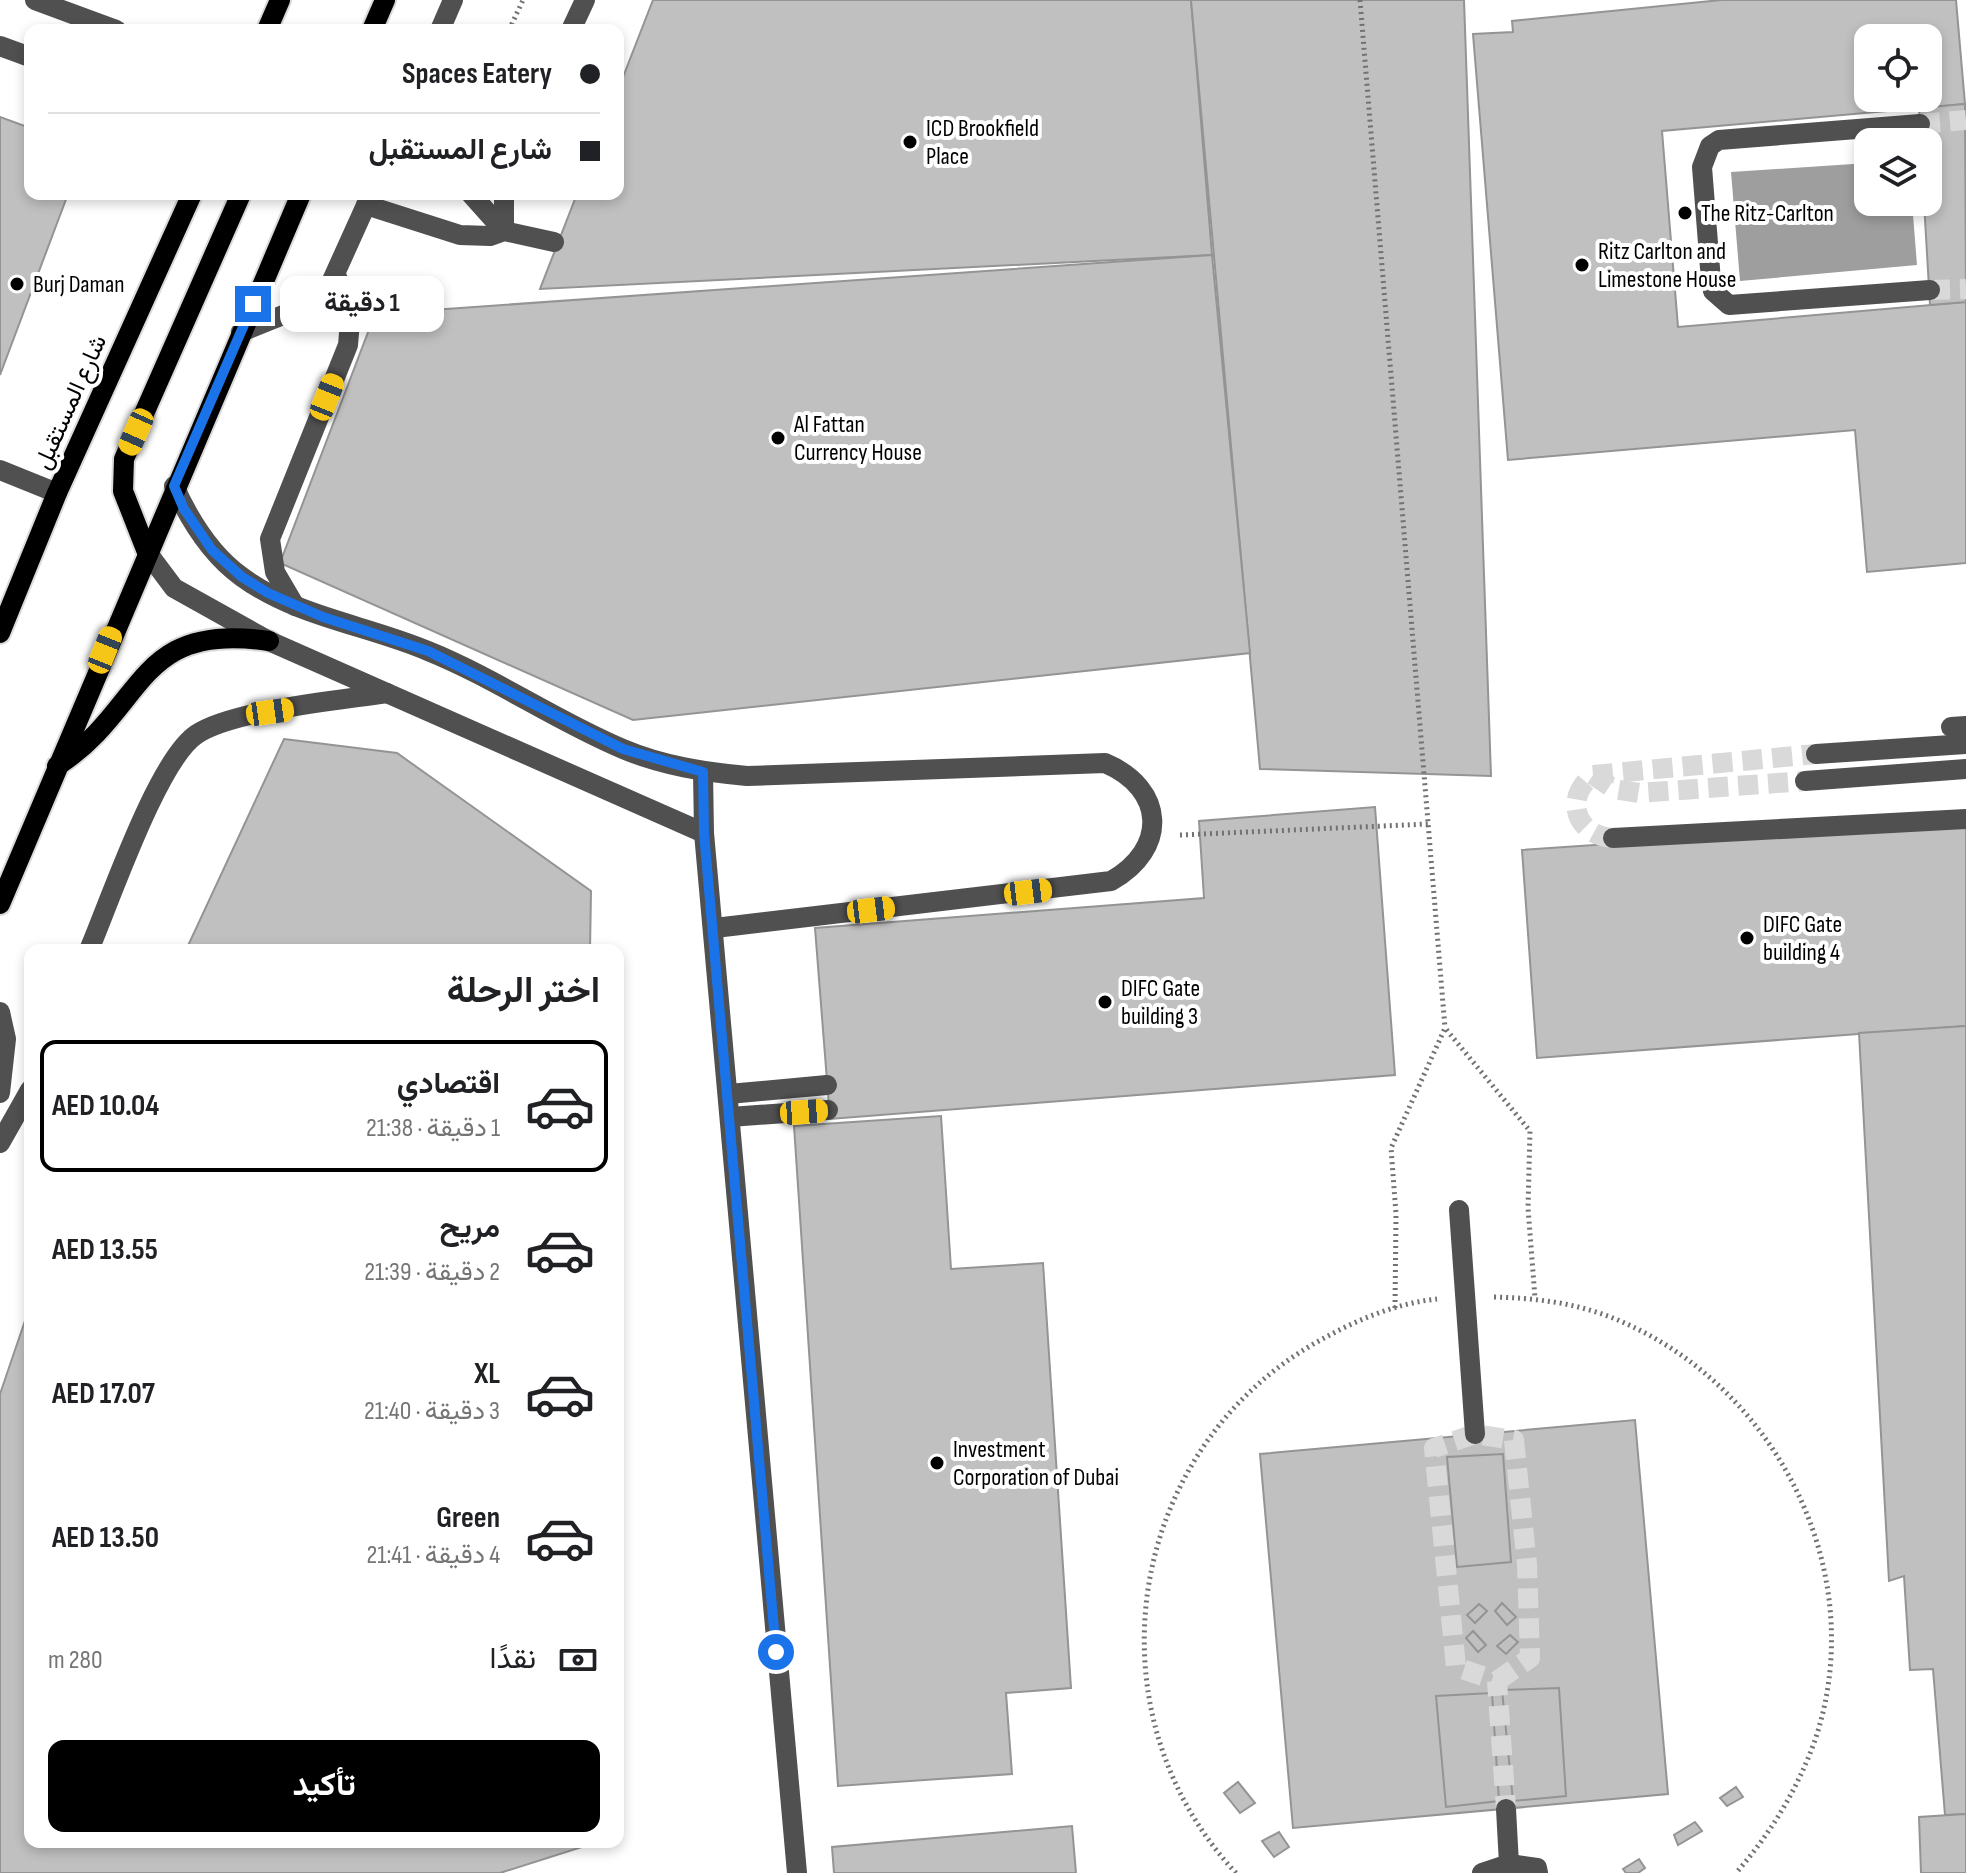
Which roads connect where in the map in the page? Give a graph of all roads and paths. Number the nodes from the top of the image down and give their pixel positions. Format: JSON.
{"nodes":[{"id":1,"x":35,"y":0,"type":"edge"},
{"id":2,"x":280,"y":0,"type":"edge"},
{"id":3,"x":385,"y":0,"type":"edge"},
{"id":4,"x":453,"y":0,"type":"edge"},
{"id":5,"x":523,"y":0,"type":"edge"},
{"id":6,"x":585,"y":0,"type":"edge"},
{"id":7,"x":1360,"y":0,"type":"edge"},
{"id":8,"x":100,"y":24,"type":"edge"},
{"id":9,"x":270,"y":24,"type":"edge"},
{"id":10,"x":375,"y":24,"type":"edge"},
{"id":11,"x":443,"y":24,"type":"edge"},
{"id":12,"x":512,"y":24,"type":"edge"},
{"id":13,"x":574,"y":24,"type":"edge"},
{"id":14,"x":0,"y":46,"type":"edge"},
{"id":15,"x":24,"y":55,"type":"edge"},
{"id":16,"x":1920,"y":124,"type":"tunnel mouth"},
{"id":17,"x":189,"y":200,"type":"edge"},
{"id":18,"x":238,"y":200,"type":"edge"},
{"id":19,"x":298,"y":200,"type":"edge"},
{"id":20,"x":368,"y":200,"type":"edge"},
{"id":21,"x":476,"y":200,"type":"edge"},
{"id":22,"x":504,"y":200,"type":"edge"},
{"id":23,"x":504,"y":231,"type":"junction"},
{"id":24,"x":554,"y":242,"type":"dead end"},
{"id":25,"x":336,"y":275,"type":"junction"},
{"id":26,"x":1930,"y":290,"type":"tunnel mouth"},
{"id":27,"x":241,"y":332,"type":"junction"},
{"id":28,"x":0,"y":470,"type":"edge"},
{"id":29,"x":174,"y":486,"type":"junction"},
{"id":30,"x":57,"y":493,"type":"junction"},
{"id":31,"x":147,"y":552,"type":"junction"},
{"id":32,"x":295,"y":606,"type":"junction"},
{"id":33,"x":0,"y":633,"type":"edge"},
{"id":34,"x":269,"y":641,"type":"junction"},
{"id":35,"x":387,"y":693,"type":"junction"},
{"id":36,"x":1966,"y":744,"type":"edge"},
{"id":37,"x":1816,"y":754,"type":"tunnel mouth"},
{"id":38,"x":57,"y":766,"type":"junction"},
{"id":39,"x":1966,"y":769,"type":"edge"},
{"id":40,"x":703,"y":772,"type":"junction"},
{"id":41,"x":1805,"y":781,"type":"tunnel mouth"},
{"id":42,"x":1966,"y":819,"type":"edge"},
{"id":43,"x":1428,"y":824,"type":"junction"},
{"id":44,"x":704,"y":833,"type":"junction"},
{"id":45,"x":1151,"y":836,"type":"junction"},
{"id":46,"x":1613,"y":838,"type":"tunnel mouth"},
{"id":47,"x":0,"y":904,"type":"edge"},
{"id":48,"x":715,"y":928,"type":"junction"},
{"id":49,"x":91,"y":944,"type":"edge"},
{"id":50,"x":0,"y":1012,"type":"edge"},
{"id":51,"x":1445,"y":1028,"type":"junction"},
{"id":52,"x":827,"y":1085,"type":"dead end"},
{"id":53,"x":0,"y":1093,"type":"edge"},
{"id":54,"x":729,"y":1094,"type":"junction"},
{"id":55,"x":24,"y":1101,"type":"edge"},
{"id":56,"x":828,"y":1110,"type":"dead end"},
{"id":57,"x":730,"y":1117,"type":"junction"},
{"id":58,"x":0,"y":1143,"type":"edge"},
{"id":59,"x":1459,"y":1210,"type":"dead end"},
{"id":60,"x":1464,"y":1296,"type":"junction"},
{"id":61,"x":1535,"y":1298,"type":"junction"},
{"id":62,"x":1395,"y":1308,"type":"junction"},
{"id":63,"x":1475,"y":1434,"type":"dead end"},
{"id":64,"x":1506,"y":1809,"type":"tunnel mouth"},
{"id":65,"x":1509,"y":1864,"type":"junction"},
{"id":66,"x":797,"y":1873,"type":"edge"},
{"id":67,"x":1236,"y":1873,"type":"edge"},
{"id":68,"x":1482,"y":1873,"type":"edge"},
{"id":69,"x":1538,"y":1873,"type":"edge"},
{"id":70,"x":1736,"y":1873,"type":"edge"}],
"edges":[{"from":1,"to":8,"type":"street"},
{"from":2,"to":9,"type":"main road"},
{"from":3,"to":10,"type":"main road"},
{"from":4,"to":11,"type":"street"},
{"from":5,"to":12,"type":"path"},
{"from":6,"to":13,"type":"street"},
{"from":7,"to":43,"type":"path"},
{"from":14,"to":15,"type":"street"},
{"from":16,"to":26,"type":"street"},
{"from":17,"to":30,"type":"main road","name":"شارع المستقبل"},
{"from":18,"to":31,"type":"main road"},
{"from":19,"to":27,"type":"main road"},
{"from":20,"to":23,"type":"street"},
{"from":20,"to":25,"type":"street"},
{"from":21,"to":23,"type":"street"},
{"from":22,"to":23,"type":"street"},
{"from":23,"to":24,"type":"street"},
{"from":25,"to":27,"type":"street"},
{"from":25,"to":32,"type":"street"},
{"from":27,"to":29,"type":"main road"},
{"from":28,"to":30,"type":"street"},
{"from":29,"to":31,"type":"main road"},
{"from":29,"to":32,"type":"street"},
{"from":30,"to":33,"type":"main road","name":"شارع المستقبل"},
{"from":31,"to":34,"type":"street"},
{"from":31,"to":38,"type":"main road"},
{"from":32,"to":40,"type":"street"},
{"from":34,"to":35,"type":"street"},
{"from":34,"to":38,"type":"main road"},
{"from":35,"to":44,"type":"street"},
{"from":35,"to":49,"type":"street"},
{"from":36,"to":37,"type":"street"},
{"from":38,"to":47,"type":"main road"},
{"from":39,"to":41,"type":"street"},
{"from":40,"to":44,"type":"street"},
{"from":40,"to":45,"type":"street"},
{"from":42,"to":46,"type":"street"},
{"from":43,"to":45,"type":"path"},
{"from":43,"to":51,"type":"path"},
{"from":44,"to":48,"type":"street"},
{"from":45,"to":48,"type":"street"},
{"from":48,"to":54,"type":"street"},
{"from":50,"to":53,"type":"street"},
{"from":51,"to":61,"type":"path"},
{"from":51,"to":62,"type":"path"},
{"from":52,"to":54,"type":"street"},
{"from":54,"to":57,"type":"street"},
{"from":55,"to":58,"type":"street"},
{"from":56,"to":57,"type":"street"},
{"from":57,"to":66,"type":"street"},
{"from":59,"to":60,"type":"street"},
{"from":60,"to":61,"type":"path"},
{"from":60,"to":62,"type":"path"},
{"from":60,"to":63,"type":"street"},
{"from":61,"to":70,"type":"path"},
{"from":62,"to":67,"type":"path"},
{"from":64,"to":65,"type":"street"},
{"from":65,"to":68,"type":"street"},
{"from":65,"to":69,"type":"street"}]}
